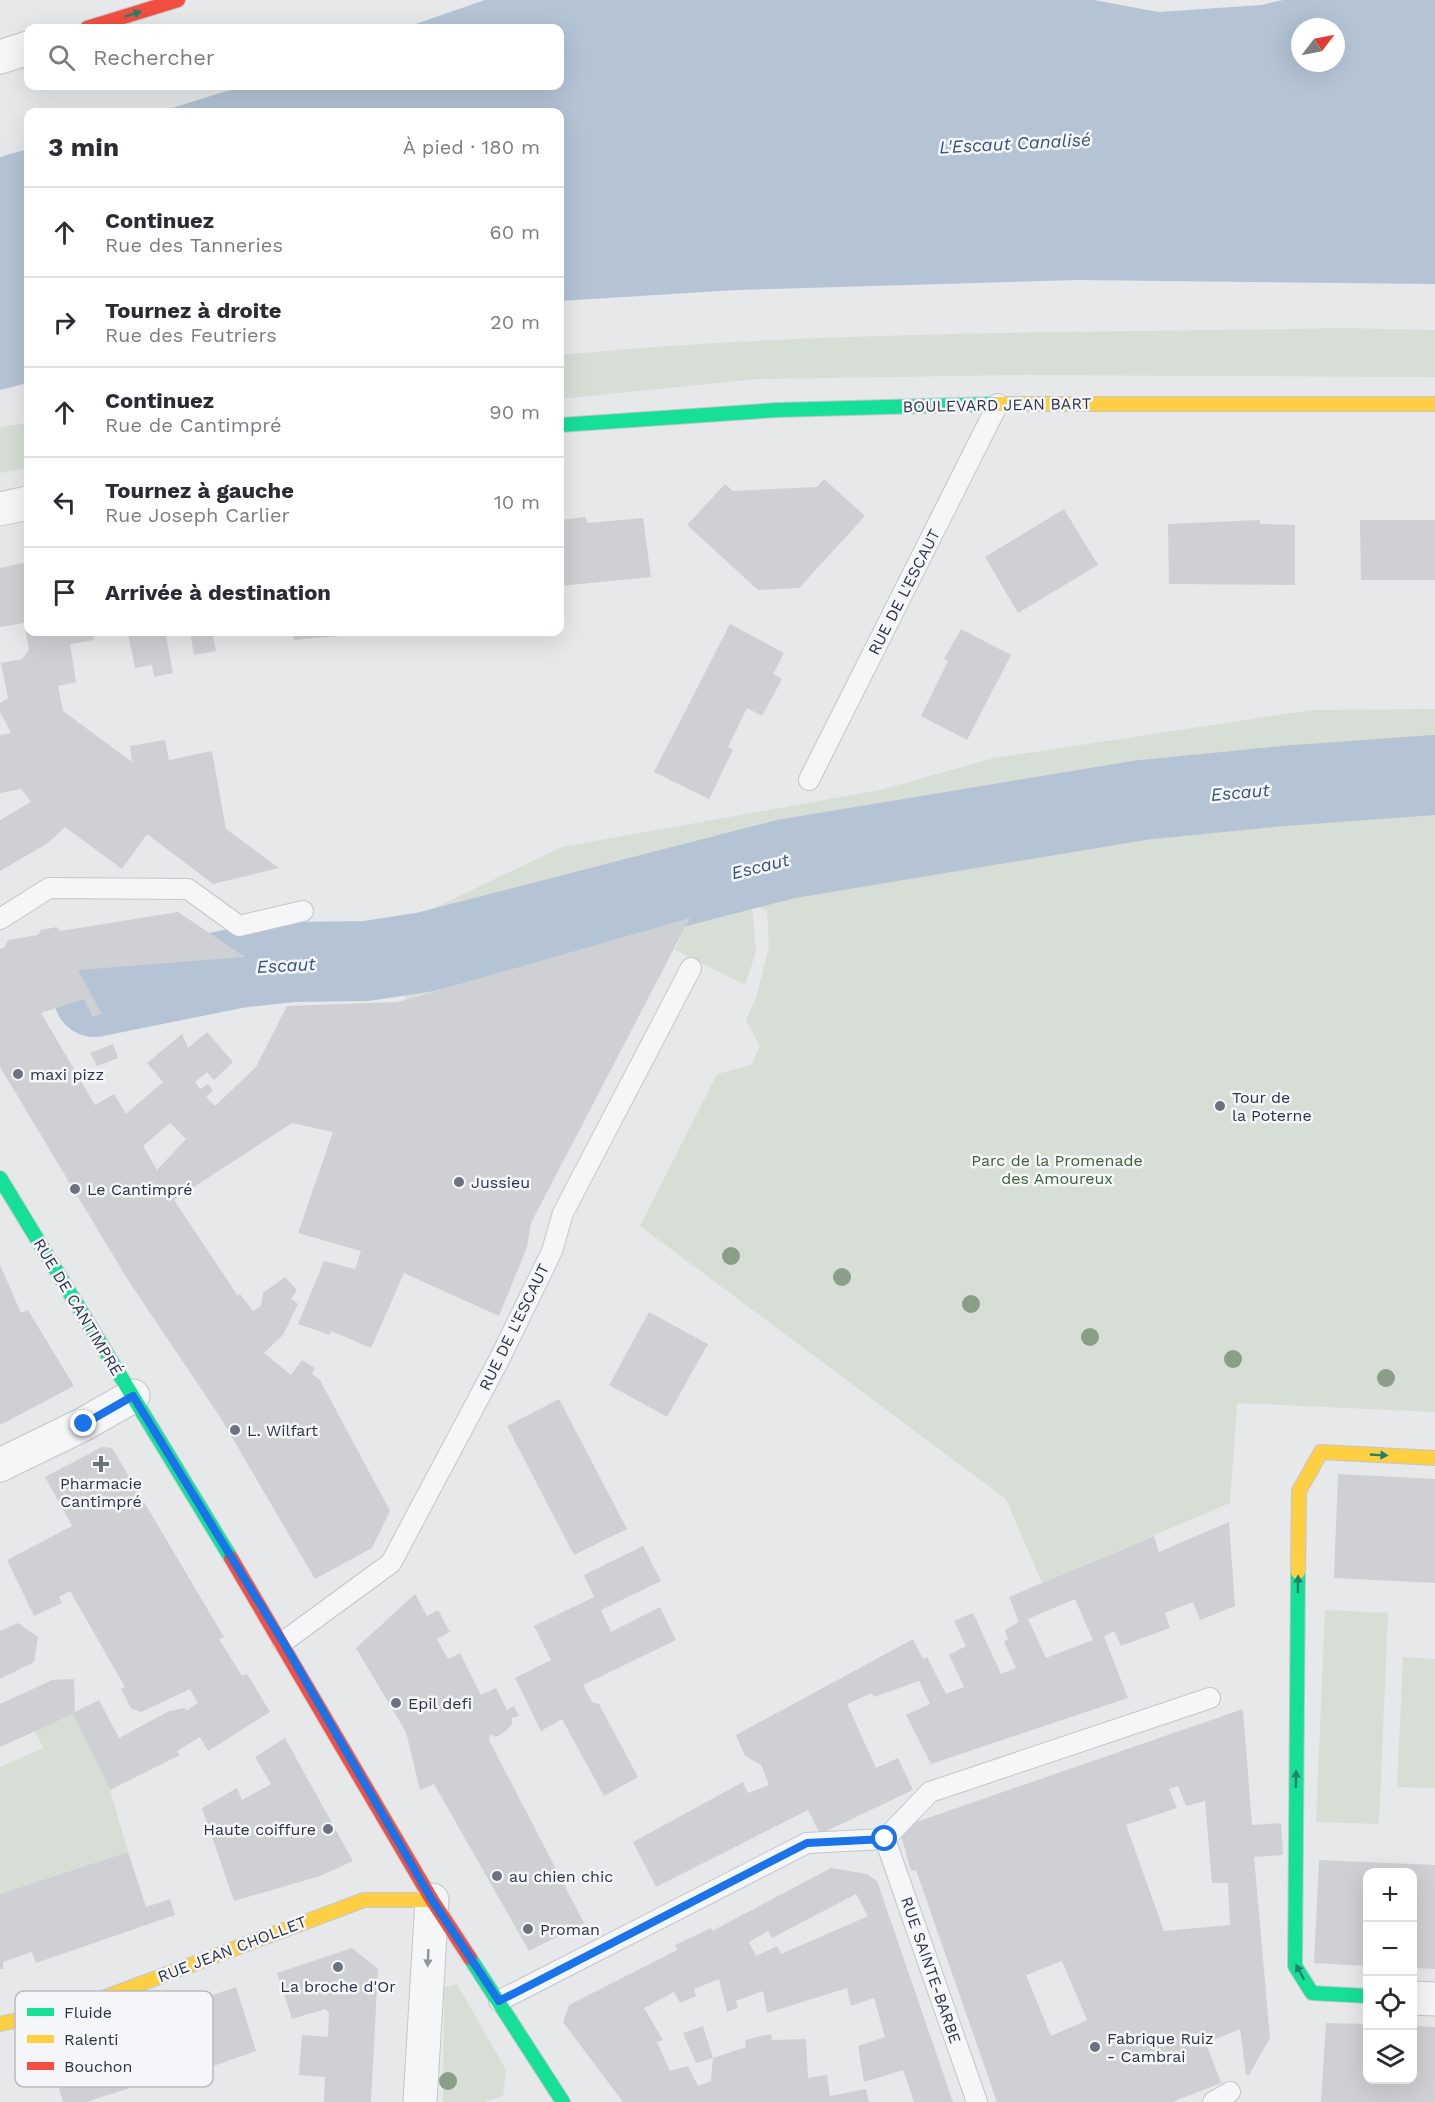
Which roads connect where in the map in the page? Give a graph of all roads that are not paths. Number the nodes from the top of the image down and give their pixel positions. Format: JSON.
{"nodes":[{"id":1,"x":178,"y":0,"type":"edge"},
{"id":2,"x":100,"y":24,"type":"edge"},
{"id":3,"x":24,"y":49,"type":"edge"},
{"id":4,"x":0,"y":57,"type":"edge"},
{"id":5,"x":998,"y":404,"type":"junction"},
{"id":6,"x":1435,"y":404,"type":"edge"},
{"id":7,"x":564,"y":425,"type":"edge"},
{"id":8,"x":24,"y":504,"type":"edge"},
{"id":9,"x":0,"y":509,"type":"edge"},
{"id":10,"x":809,"y":780,"type":"dead end"},
{"id":11,"x":303,"y":911,"type":"dead end"},
{"id":12,"x":0,"y":919,"type":"edge"},
{"id":13,"x":691,"y":968,"type":"dead end"},
{"id":14,"x":0,"y":1178,"type":"edge"},
{"id":15,"x":133,"y":1396,"type":"junction"},
{"id":16,"x":1435,"y":1458,"type":"edge"},
{"id":17,"x":0,"y":1465,"type":"edge"},
{"id":18,"x":283,"y":1642,"type":"junction"},
{"id":19,"x":1210,"y":1698,"type":"dead end"},
{"id":20,"x":885,"y":1839,"type":"junction"},
{"id":21,"x":432,"y":1900,"type":"junction"},
{"id":22,"x":122,"y":1991,"type":"edge"},
{"id":23,"x":1363,"y":1996,"type":"edge"},
{"id":24,"x":1417,"y":1998,"type":"edge"},
{"id":25,"x":1435,"y":1999,"type":"edge"},
{"id":26,"x":499,"y":2001,"type":"junction"},
{"id":27,"x":15,"y":2021,"type":"edge"},
{"id":28,"x":0,"y":2024,"type":"edge"},
{"id":29,"x":1230,"y":2092,"type":"dead end"},
{"id":30,"x":420,"y":2102,"type":"edge"},
{"id":31,"x":563,"y":2102,"type":"edge"},
{"id":32,"x":977,"y":2102,"type":"edge"},
{"id":33,"x":1213,"y":2102,"type":"edge"}],
"edges":[{"from":2,"to":1,"type":"street","one_way":true},
{"from":3,"to":4,"type":"street"},
{"from":5,"to":6,"type":"street","name":"BOULEVARD JEAN BART"},
{"from":5,"to":7,"type":"street","name":"BOULEVARD JEAN BART"},
{"from":5,"to":10,"type":"lane","name":"RUE DE L'ESCAUT"},
{"from":8,"to":9,"type":"street"},
{"from":11,"to":12,"type":"lane"},
{"from":13,"to":18,"type":"lane","name":"RUE DE L'ESCAUT"},
{"from":14,"to":15,"type":"street","name":"RUE DE CANTIMPRÉ"},
{"from":15,"to":17,"type":"street"},
{"from":15,"to":18,"type":"street","name":"RUE DE CANTIMPRÉ"},
{"from":23,"to":16,"type":"street","one_way":true},
{"from":18,"to":21,"type":"street","name":"RUE DE CANTIMPRÉ"},
{"from":19,"to":20,"type":"lane"},
{"from":20,"to":26,"type":"lane"},
{"from":20,"to":32,"type":"lane","name":"RUE SAINTE-BARBE"},
{"from":21,"to":22,"type":"street","name":"RUE JEAN CHOLLET"},
{"from":21,"to":26,"type":"street","name":"RUE DE CANTIMPRÉ"},
{"from":21,"to":30,"type":"street","one_way":true},
{"from":24,"to":25,"type":"street"},
{"from":26,"to":31,"type":"street","name":"RUE DE CANTIMPRÉ"},
{"from":27,"to":28,"type":"street","name":"RUE JEAN CHOLLET"},
{"from":29,"to":33,"type":"lane"}]}
